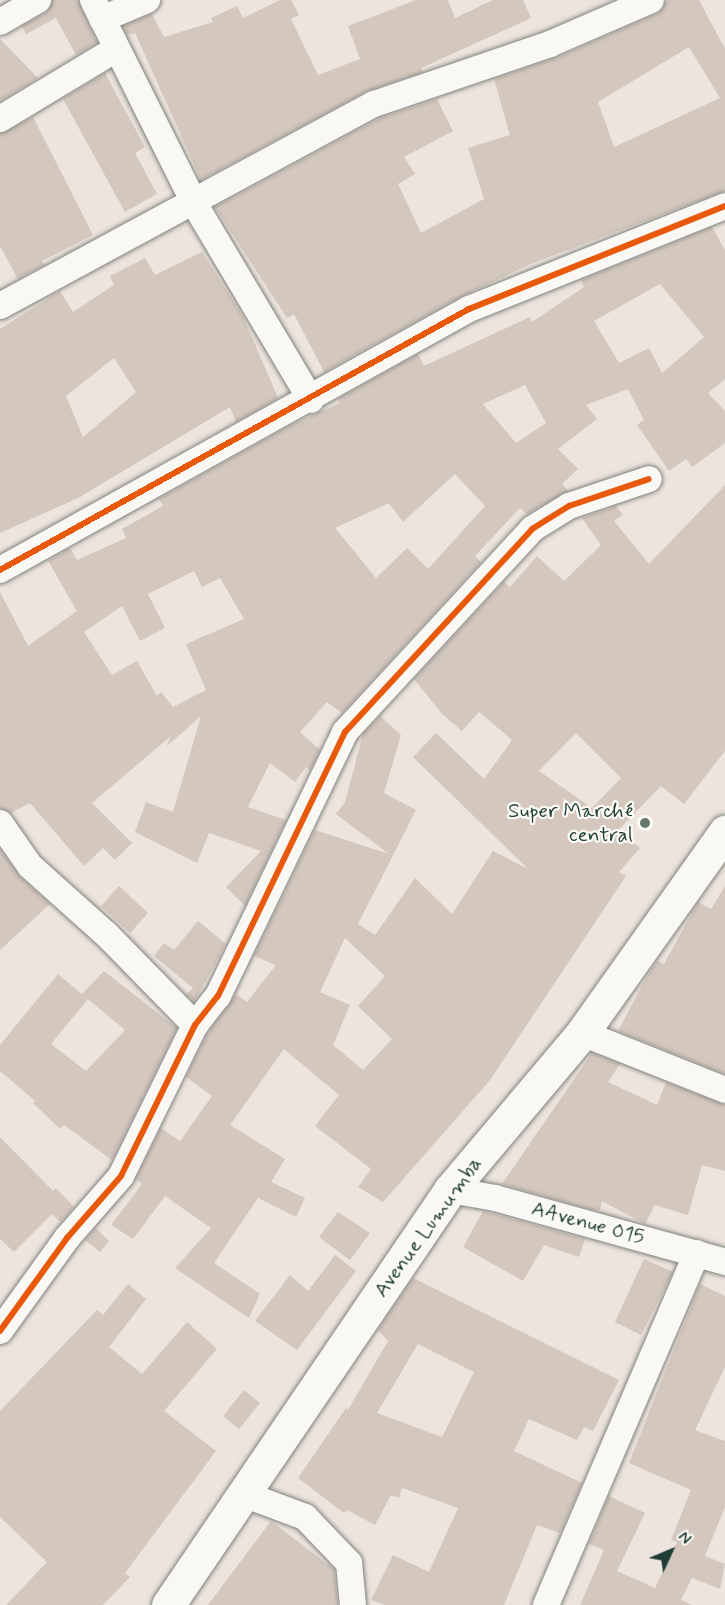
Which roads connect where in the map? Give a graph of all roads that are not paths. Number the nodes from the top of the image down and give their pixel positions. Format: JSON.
{"nodes":[{"id":1,"x":38,"y":0,"type":"edge"},
{"id":2,"x":147,"y":0,"type":"edge"},
{"id":3,"x":651,"y":0,"type":"edge"},
{"id":4,"x":97,"y":10,"type":"edge"},
{"id":5,"x":0,"y":22,"type":"edge"},
{"id":6,"x":116,"y":50,"type":"junction"},
{"id":7,"x":0,"y":118,"type":"edge"},
{"id":8,"x":194,"y":203,"type":"junction"},
{"id":9,"x":725,"y":206,"type":"edge"},
{"id":10,"x":0,"y":306,"type":"edge"},
{"id":11,"x":311,"y":400,"type":"junction"},
{"id":12,"x":649,"y":479,"type":"dead end"},
{"id":13,"x":0,"y":570,"type":"edge"},
{"id":14,"x":0,"y":823,"type":"edge"},
{"id":15,"x":725,"y":832,"type":"edge"},
{"id":16,"x":195,"y":1025,"type":"junction"},
{"id":17,"x":582,"y":1033,"type":"junction"},
{"id":18,"x":725,"y":1090,"type":"edge"},
{"id":19,"x":450,"y":1190,"type":"junction"},
{"id":20,"x":698,"y":1253,"type":"junction"},
{"id":21,"x":725,"y":1262,"type":"edge"},
{"id":22,"x":0,"y":1331,"type":"edge"},
{"id":23,"x":246,"y":1495,"type":"junction"},
{"id":24,"x":168,"y":1605,"type":"edge"},
{"id":25,"x":353,"y":1605,"type":"edge"},
{"id":26,"x":546,"y":1605,"type":"edge"}],
"edges":[{"from":1,"to":5,"type":"street"},
{"from":2,"to":4,"type":"street"},
{"from":3,"to":8,"type":"street"},
{"from":4,"to":6,"type":"street"},
{"from":6,"to":7,"type":"street"},
{"from":6,"to":8,"type":"street"},
{"from":8,"to":10,"type":"street"},
{"from":8,"to":11,"type":"street"},
{"from":9,"to":11,"type":"street"},
{"from":11,"to":13,"type":"street"},
{"from":12,"to":16,"type":"street"},
{"from":14,"to":16,"type":"street"},
{"from":15,"to":17,"type":"main road","name":"Avenue Lumumba"},
{"from":16,"to":22,"type":"street"},
{"from":17,"to":18,"type":"street"},
{"from":17,"to":19,"type":"main road","name":"Avenue Lumumba"},
{"from":19,"to":20,"type":"street","name":"AAvenue O15"},
{"from":19,"to":23,"type":"main road","name":"Avenue Lumumba"},
{"from":20,"to":21,"type":"street","name":"AAvenue O15"},
{"from":20,"to":26,"type":"street"},
{"from":23,"to":24,"type":"main road","name":"Avenue Lumumba"},
{"from":23,"to":25,"type":"street"}]}
